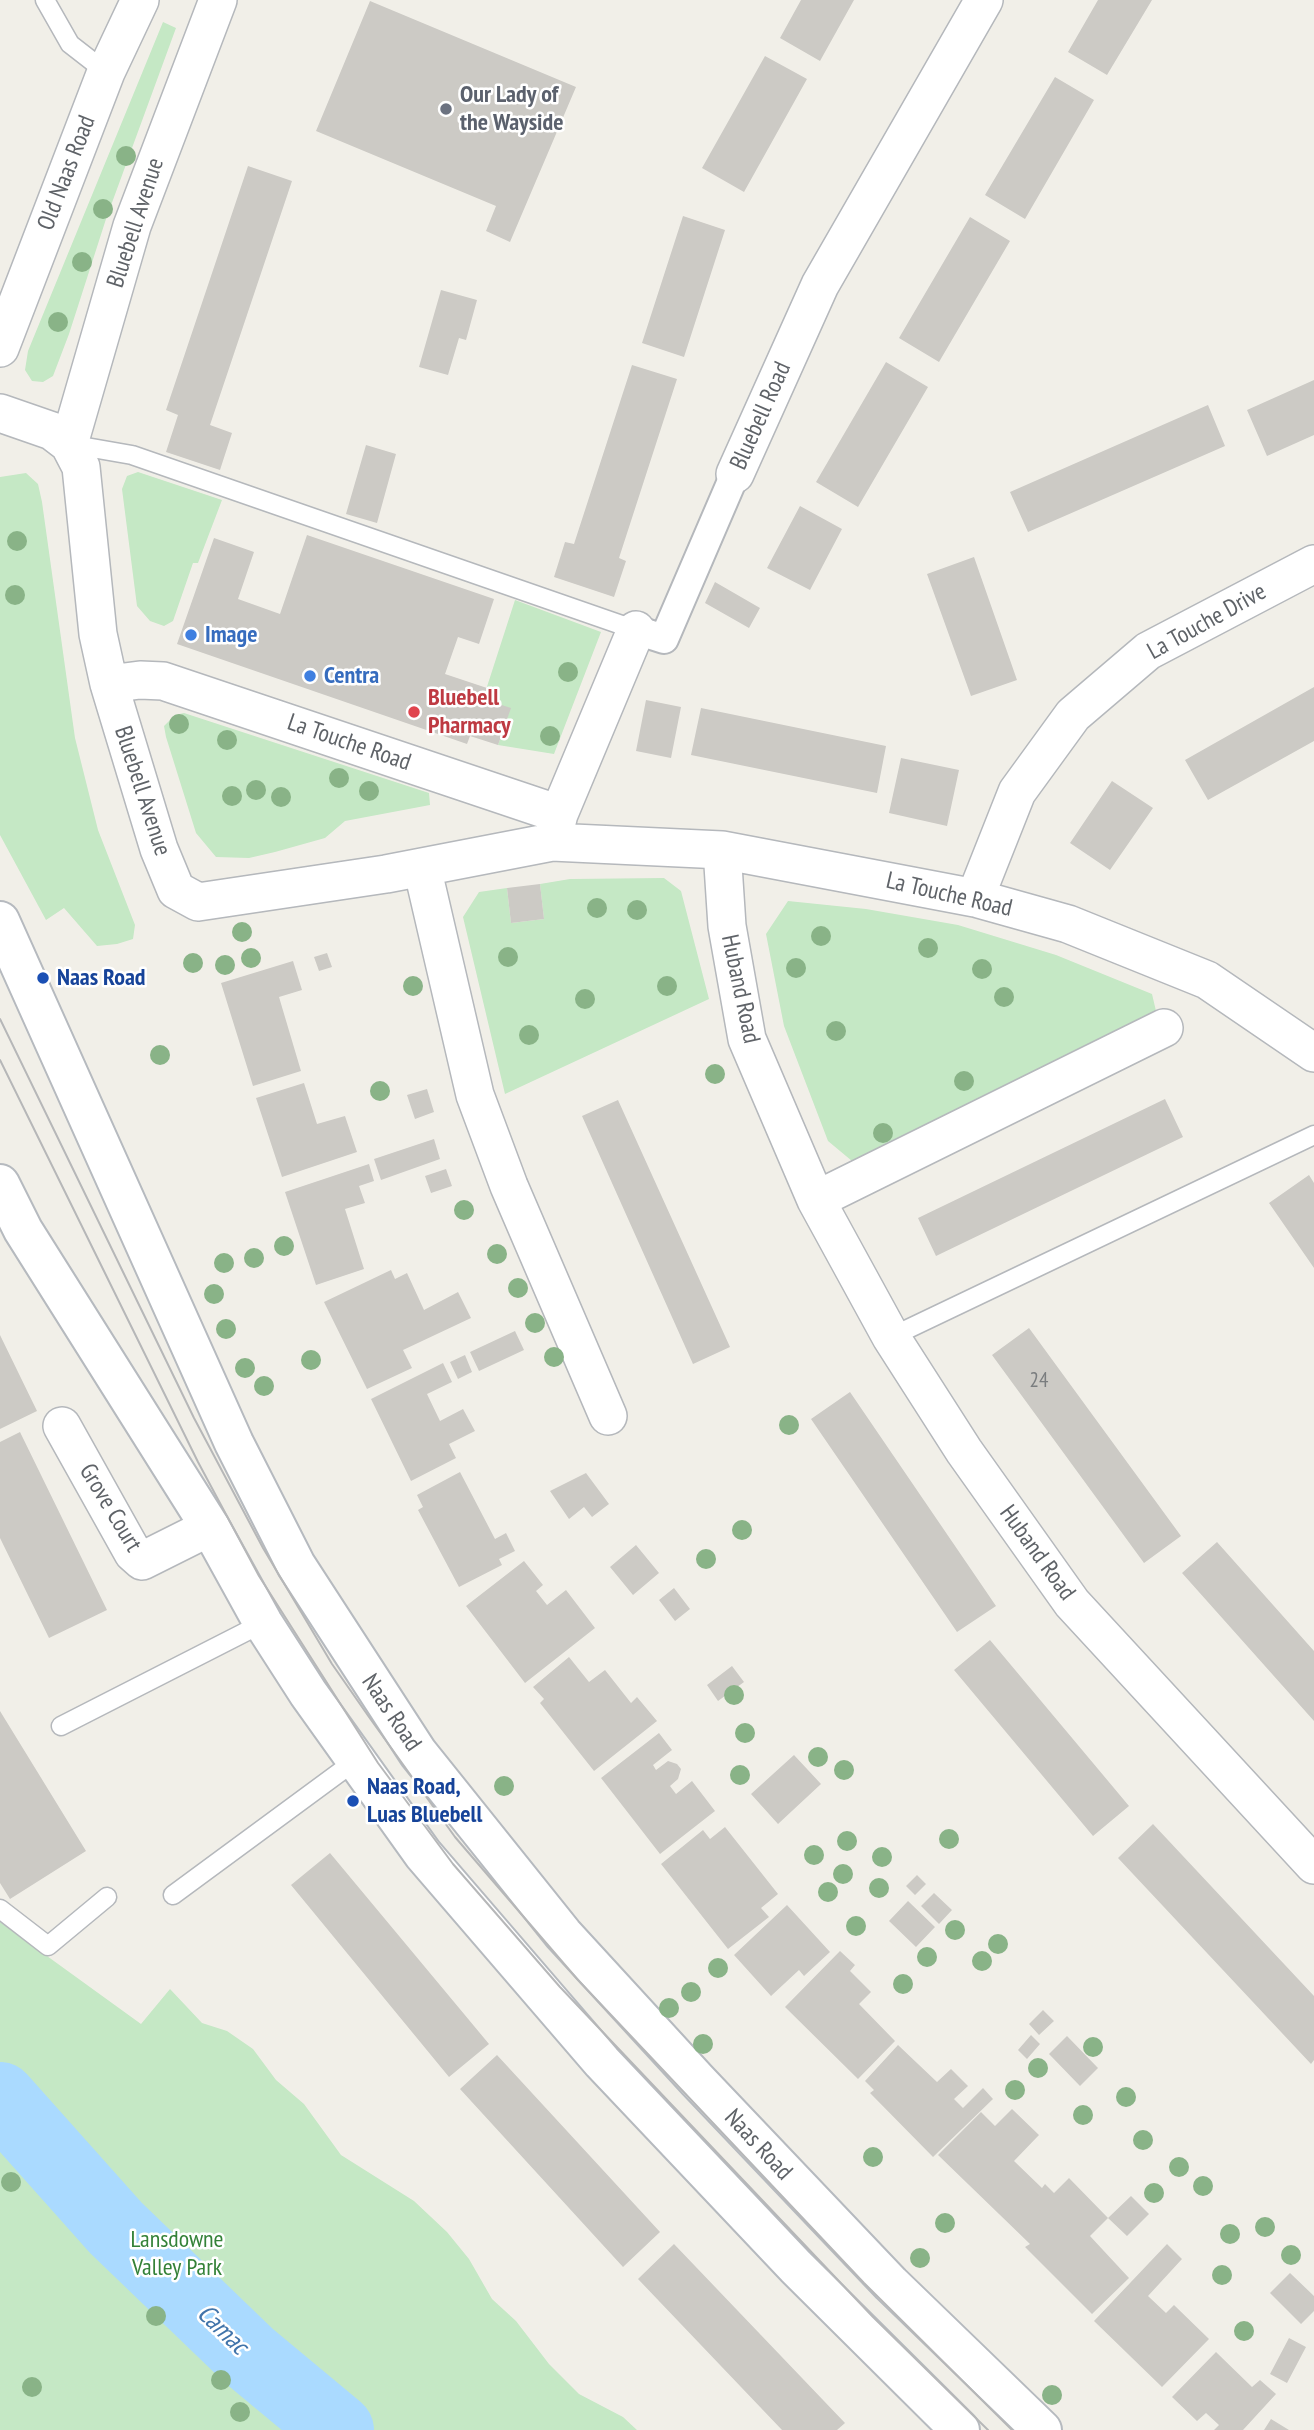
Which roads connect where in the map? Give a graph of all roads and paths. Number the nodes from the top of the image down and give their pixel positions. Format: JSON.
{"nodes":[{"id":1,"x":45,"y":0,"type":"edge"},
{"id":2,"x":140,"y":0,"type":"edge"},
{"id":3,"x":984,"y":0,"type":"edge"},
{"id":4,"x":213,"y":2,"type":"edge"},
{"id":5,"x":106,"y":72,"type":"junction"},
{"id":6,"x":0,"y":348,"type":"edge"},
{"id":7,"x":0,"y":414,"type":"edge"},
{"id":8,"x":69,"y":444,"type":"junction"},
{"id":9,"x":735,"y":474,"type":"joint"},
{"id":10,"x":1314,"y":565,"type":"edge"},
{"id":11,"x":636,"y":630,"type":"junction"},
{"id":12,"x":108,"y":684,"type":"junction"},
{"id":13,"x":556,"y":828,"type":"junction"},
{"id":14,"x":722,"y":850,"type":"junction"},
{"id":15,"x":422,"y":867,"type":"junction"},
{"id":16,"x":176,"y":890,"type":"joint"},
{"id":17,"x":975,"y":898,"type":"junction"},
{"id":18,"x":0,"y":921,"type":"edge"},
{"id":19,"x":1164,"y":1028,"type":"dead end"},
{"id":20,"x":1314,"y":1053,"type":"edge"},
{"id":21,"x":1314,"y":1135,"type":"edge"},
{"id":22,"x":0,"y":1184,"type":"edge"},
{"id":23,"x":816,"y":1200,"type":"junction"},
{"id":24,"x":891,"y":1337,"type":"junction"},
{"id":25,"x":608,"y":1416,"type":"dead end"},
{"id":26,"x":62,"y":1426,"type":"dead end"},
{"id":27,"x":210,"y":1527,"type":"junction"},
{"id":28,"x":263,"y":1623,"type":"junction"},
{"id":29,"x":61,"y":1726,"type":"dead end"},
{"id":30,"x":355,"y":1762,"type":"junction"},
{"id":31,"x":1314,"y":1865,"type":"edge"},
{"id":32,"x":173,"y":1895,"type":"dead end"},
{"id":33,"x":107,"y":1897,"type":"dead end"},
{"id":34,"x":0,"y":1909,"type":"edge"},
{"id":35,"x":960,"y":2430,"type":"edge"},
{"id":36,"x":1042,"y":2430,"type":"edge"}],
"edges":[{"from":1,"to":5,"type":"lane"},
{"from":2,"to":5,"type":"street","name":"Old Naas Road"},
{"from":3,"to":9,"type":"street","name":"Bluebell Road"},
{"from":4,"to":8,"type":"street","name":"Bluebell Avenue"},
{"from":5,"to":6,"type":"street","name":"Old Naas Road"},
{"from":7,"to":8,"type":"street"},
{"from":8,"to":11,"type":"lane"},
{"from":8,"to":12,"type":"street","name":"Bluebell Avenue"},
{"from":9,"to":11,"type":"street","name":"Bluebell Road"},
{"from":10,"to":17,"type":"street","name":"La Touche Drive"},
{"from":11,"to":13,"type":"street"},
{"from":12,"to":13,"type":"street","name":"La Touche Road"},
{"from":12,"to":16,"type":"street","name":"Bluebell Avenue"},
{"from":13,"to":14,"type":"street","name":"La Touche Road"},
{"from":13,"to":15,"type":"street","name":"La Touche Road"},
{"from":14,"to":17,"type":"street","name":"La Touche Road"},
{"from":14,"to":23,"type":"street","name":"Huband Road"},
{"from":15,"to":16,"type":"street","name":"La Touche Road"},
{"from":15,"to":25,"type":"street"},
{"from":17,"to":20,"type":"street","name":"La Touche Road"},
{"from":18,"to":36,"type":"main road","name":"Naas Road"},
{"from":19,"to":23,"type":"street"},
{"from":21,"to":24,"type":"lane"},
{"from":22,"to":27,"type":"main road"},
{"from":23,"to":24,"type":"street","name":"Huband Road"},
{"from":24,"to":31,"type":"street","name":"Huband Road"},
{"from":26,"to":27,"type":"street","name":"Grove Court"},
{"from":27,"to":28,"type":"main road"},
{"from":28,"to":29,"type":"lane"},
{"from":28,"to":30,"type":"main road"},
{"from":30,"to":32,"type":"lane"},
{"from":30,"to":35,"type":"main road"},
{"from":33,"to":34,"type":"lane"}]}
